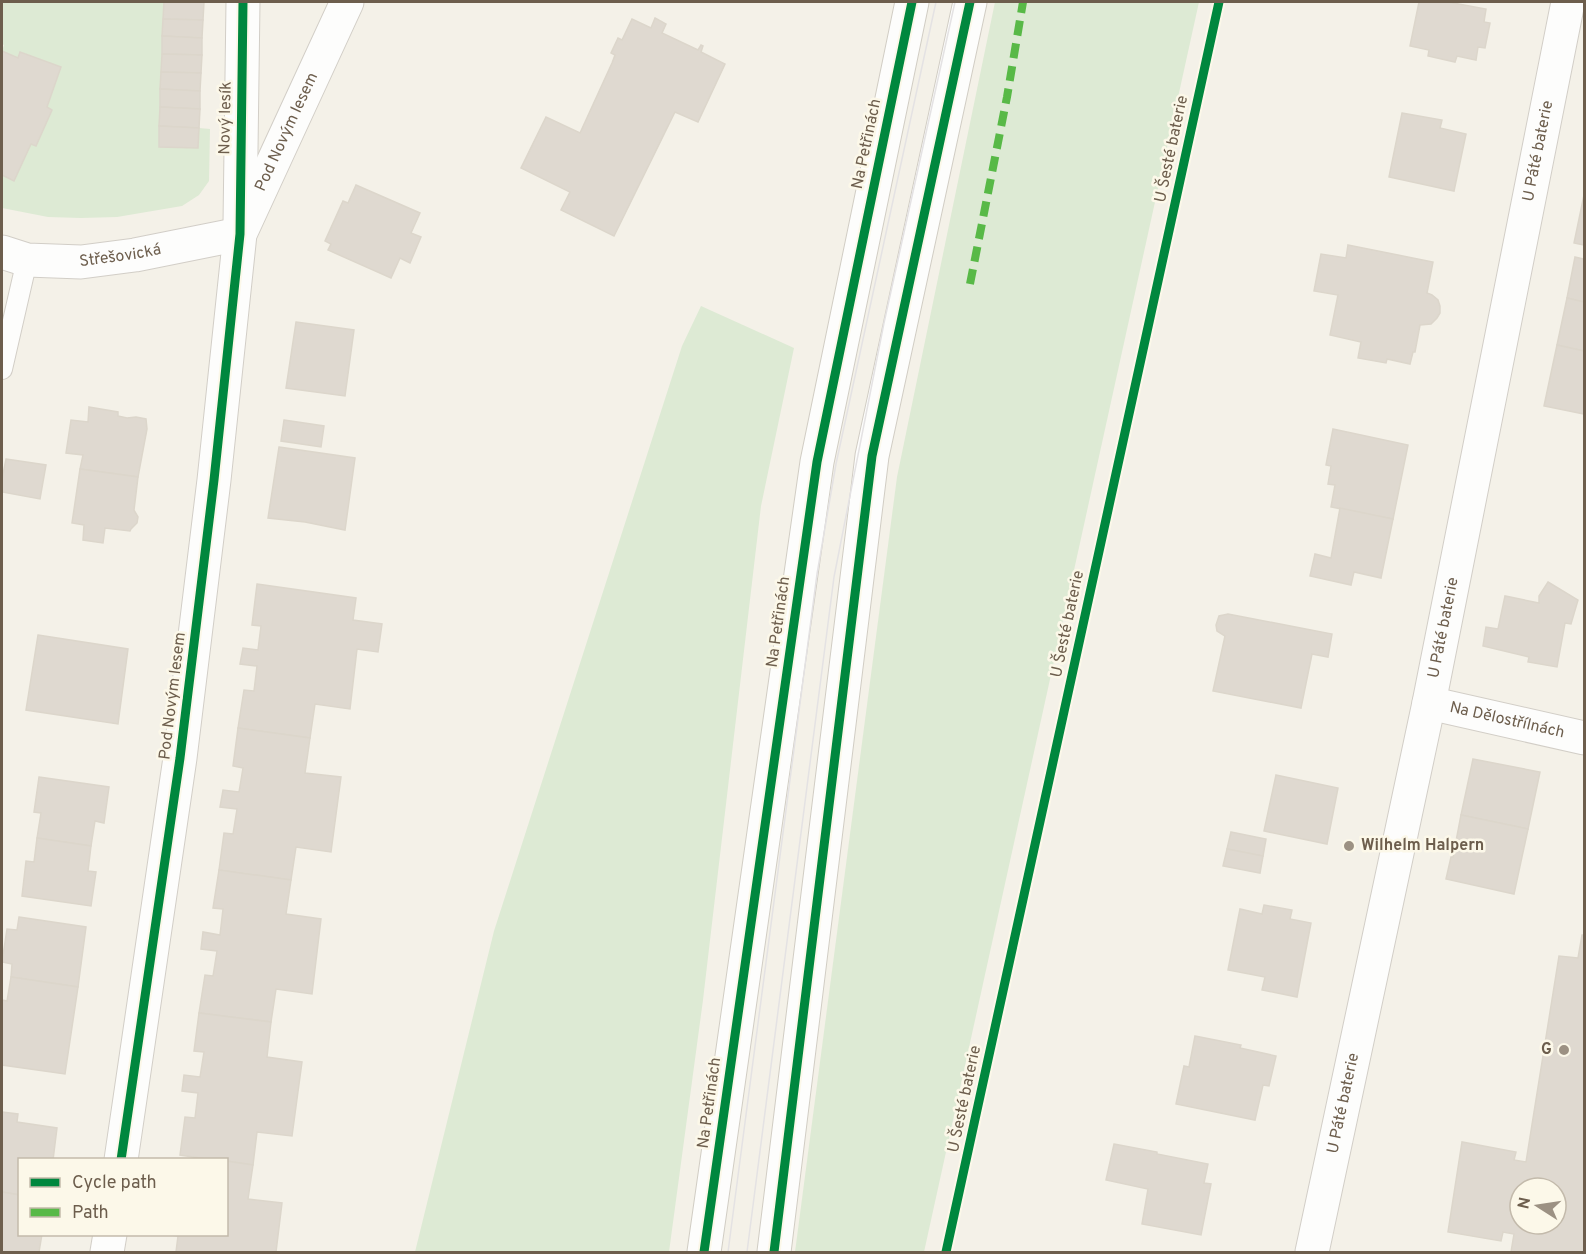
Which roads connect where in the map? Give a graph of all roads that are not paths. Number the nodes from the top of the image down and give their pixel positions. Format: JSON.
{"nodes":[{"id":1,"x":243,"y":2,"type":"edge"},
{"id":2,"x":346,"y":2,"type":"edge"},
{"id":3,"x":912,"y":2,"type":"edge"},
{"id":4,"x":970,"y":2,"type":"edge"},
{"id":5,"x":1568,"y":2,"type":"edge"},
{"id":6,"x":240,"y":234,"type":"junction"},
{"id":7,"x":14,"y":256,"type":"edge"},
{"id":8,"x":2,"y":369,"type":"edge"},
{"id":9,"x":1430,"y":703,"type":"junction"},
{"id":10,"x":1584,"y":738,"type":"edge"},
{"id":11,"x":121,"y":1158,"type":"edge"},
{"id":12,"x":110,"y":1236,"type":"edge"},
{"id":13,"x":107,"y":1252,"type":"edge"},
{"id":14,"x":704,"y":1252,"type":"edge"},
{"id":15,"x":774,"y":1252,"type":"edge"},
{"id":16,"x":1312,"y":1252,"type":"edge"}],
"edges":[{"from":1,"to":6,"type":"street","name":"Nový lesík"},
{"from":2,"to":6,"type":"street","name":"Pod Novým lesem"},
{"from":3,"to":14,"type":"street","name":"Na Petřinách"},
{"from":4,"to":15,"type":"street"},
{"from":5,"to":9,"type":"street","name":"U Páté baterie"},
{"from":6,"to":7,"type":"street","name":"Střešovická"},
{"from":6,"to":11,"type":"street","name":"Pod Novým lesem"},
{"from":7,"to":8,"type":"lane"},
{"from":9,"to":10,"type":"street","name":"Na Dělostřílnách"},
{"from":9,"to":16,"type":"street","name":"U Páté baterie"},
{"from":12,"to":13,"type":"street"}]}
